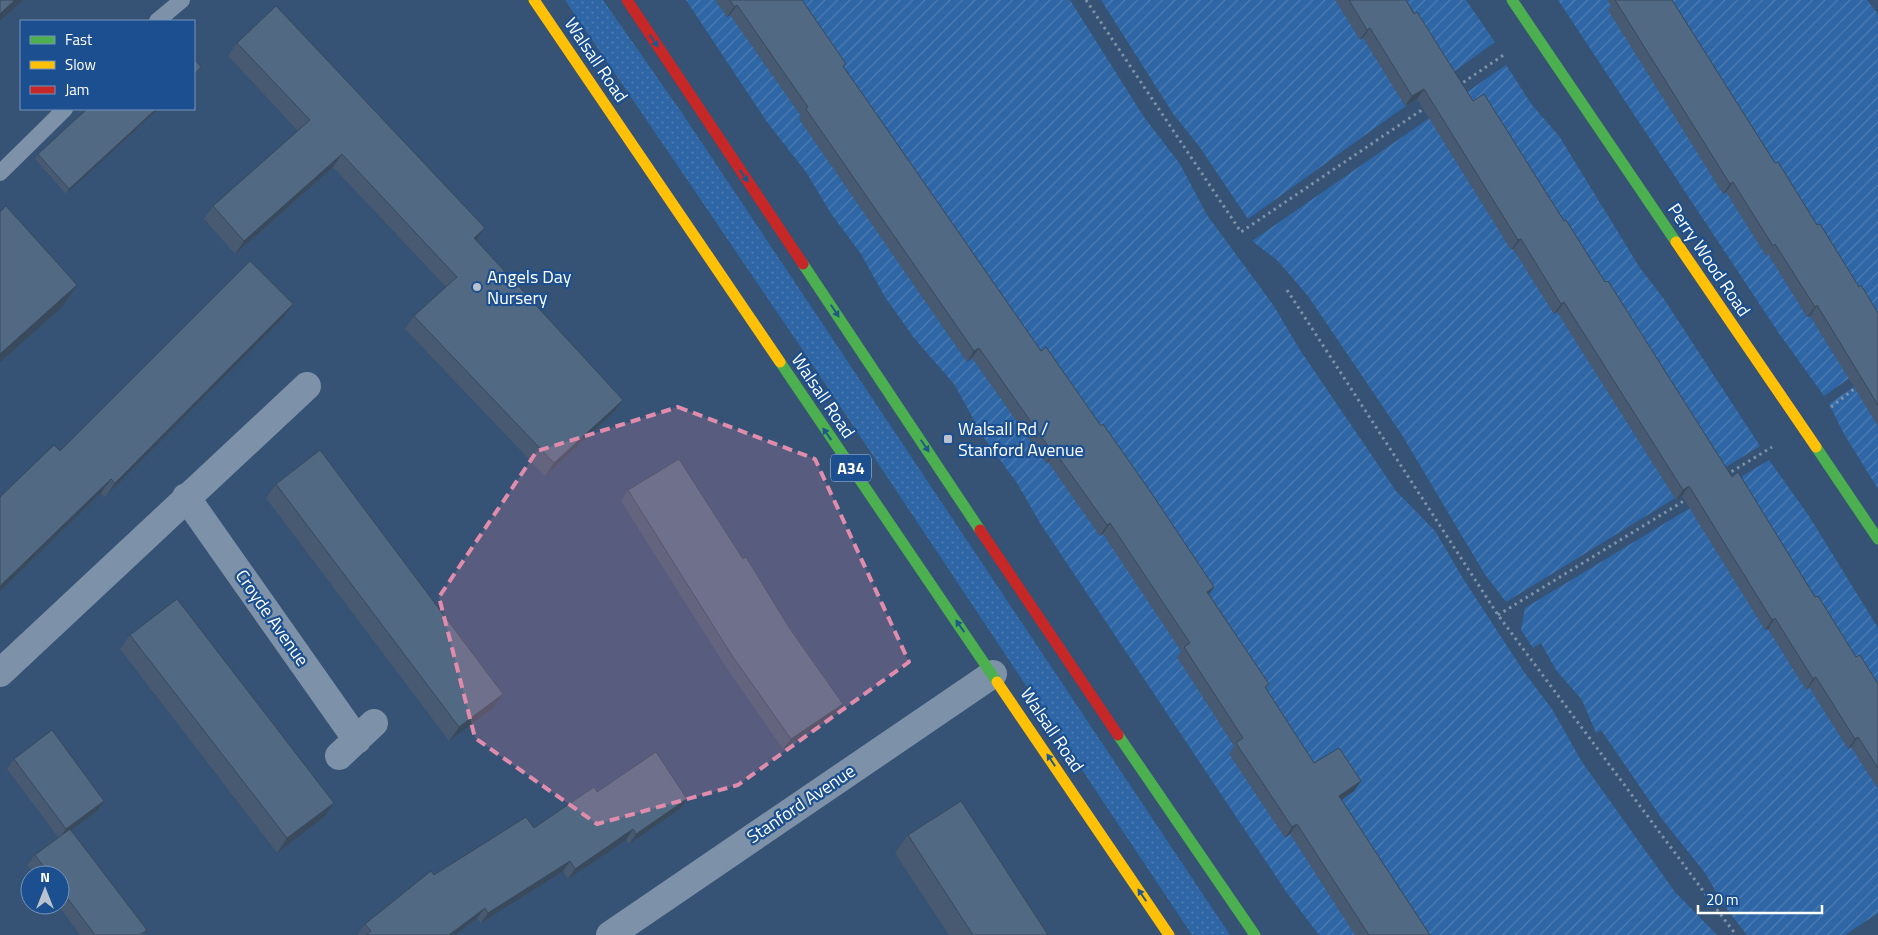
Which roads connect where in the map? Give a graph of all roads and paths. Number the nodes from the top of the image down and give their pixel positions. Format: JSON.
{"nodes":[{"id":1,"x":182,"y":0,"type":"edge"},
{"id":2,"x":534,"y":0,"type":"edge"},
{"id":3,"x":627,"y":0,"type":"edge"},
{"id":4,"x":1086,"y":0,"type":"edge"},
{"id":5,"x":1512,"y":0,"type":"edge"},
{"id":6,"x":158,"y":20,"type":"edge"},
{"id":7,"x":1534,"y":34,"type":"junction"},
{"id":8,"x":1453,"y":89,"type":"edge"},
{"id":9,"x":1428,"y":106,"type":"edge"},
{"id":10,"x":64,"y":110,"type":"edge"},
{"id":11,"x":0,"y":173,"type":"edge"},
{"id":12,"x":1287,"y":290,"type":"dead end"},
{"id":13,"x":1863,"y":382,"type":"edge"},
{"id":14,"x":307,"y":386,"type":"dead end"},
{"id":15,"x":1802,"y":429,"type":"junction"},
{"id":16,"x":1723,"y":477,"type":"edge"},
{"id":17,"x":186,"y":497,"type":"junction"},
{"id":18,"x":1690,"y":497,"type":"edge"},
{"id":19,"x":1878,"y":539,"type":"edge"},
{"id":20,"x":1498,"y":615,"type":"junction"},
{"id":21,"x":0,"y":673,"type":"edge"},
{"id":22,"x":993,"y":674,"type":"junction"},
{"id":23,"x":357,"y":740,"type":"dead end"},
{"id":24,"x":610,"y":935,"type":"edge"},
{"id":25,"x":1169,"y":935,"type":"edge"},
{"id":26,"x":1255,"y":935,"type":"edge"},
{"id":27,"x":1736,"y":935,"type":"edge"}],
"edges":[{"from":1,"to":6,"type":"lane"},
{"from":22,"to":2,"type":"main road","name":"Walsall Road","number":"A34","one_way":true},
{"from":3,"to":26,"type":"main road","one_way":true},
{"from":4,"to":9,"type":"path"},
{"from":5,"to":7,"type":"main road","name":"Perry Wood Road"},
{"from":7,"to":8,"type":"path"},
{"from":7,"to":15,"type":"main road","name":"Perry Wood Road"},
{"from":10,"to":11,"type":"lane"},
{"from":12,"to":20,"type":"path"},
{"from":13,"to":15,"type":"path"},
{"from":14,"to":17,"type":"street"},
{"from":15,"to":16,"type":"path"},
{"from":15,"to":19,"type":"main road","name":"Perry Wood Road"},
{"from":17,"to":21,"type":"street"},
{"from":17,"to":23,"type":"street","name":"Croyde Avenue"},
{"from":18,"to":20,"type":"path"},
{"from":20,"to":27,"type":"path"},
{"from":22,"to":24,"type":"street","name":"Stanford Avenue"},
{"from":25,"to":22,"type":"main road","name":"Walsall Road","number":"A34","one_way":true}]}
